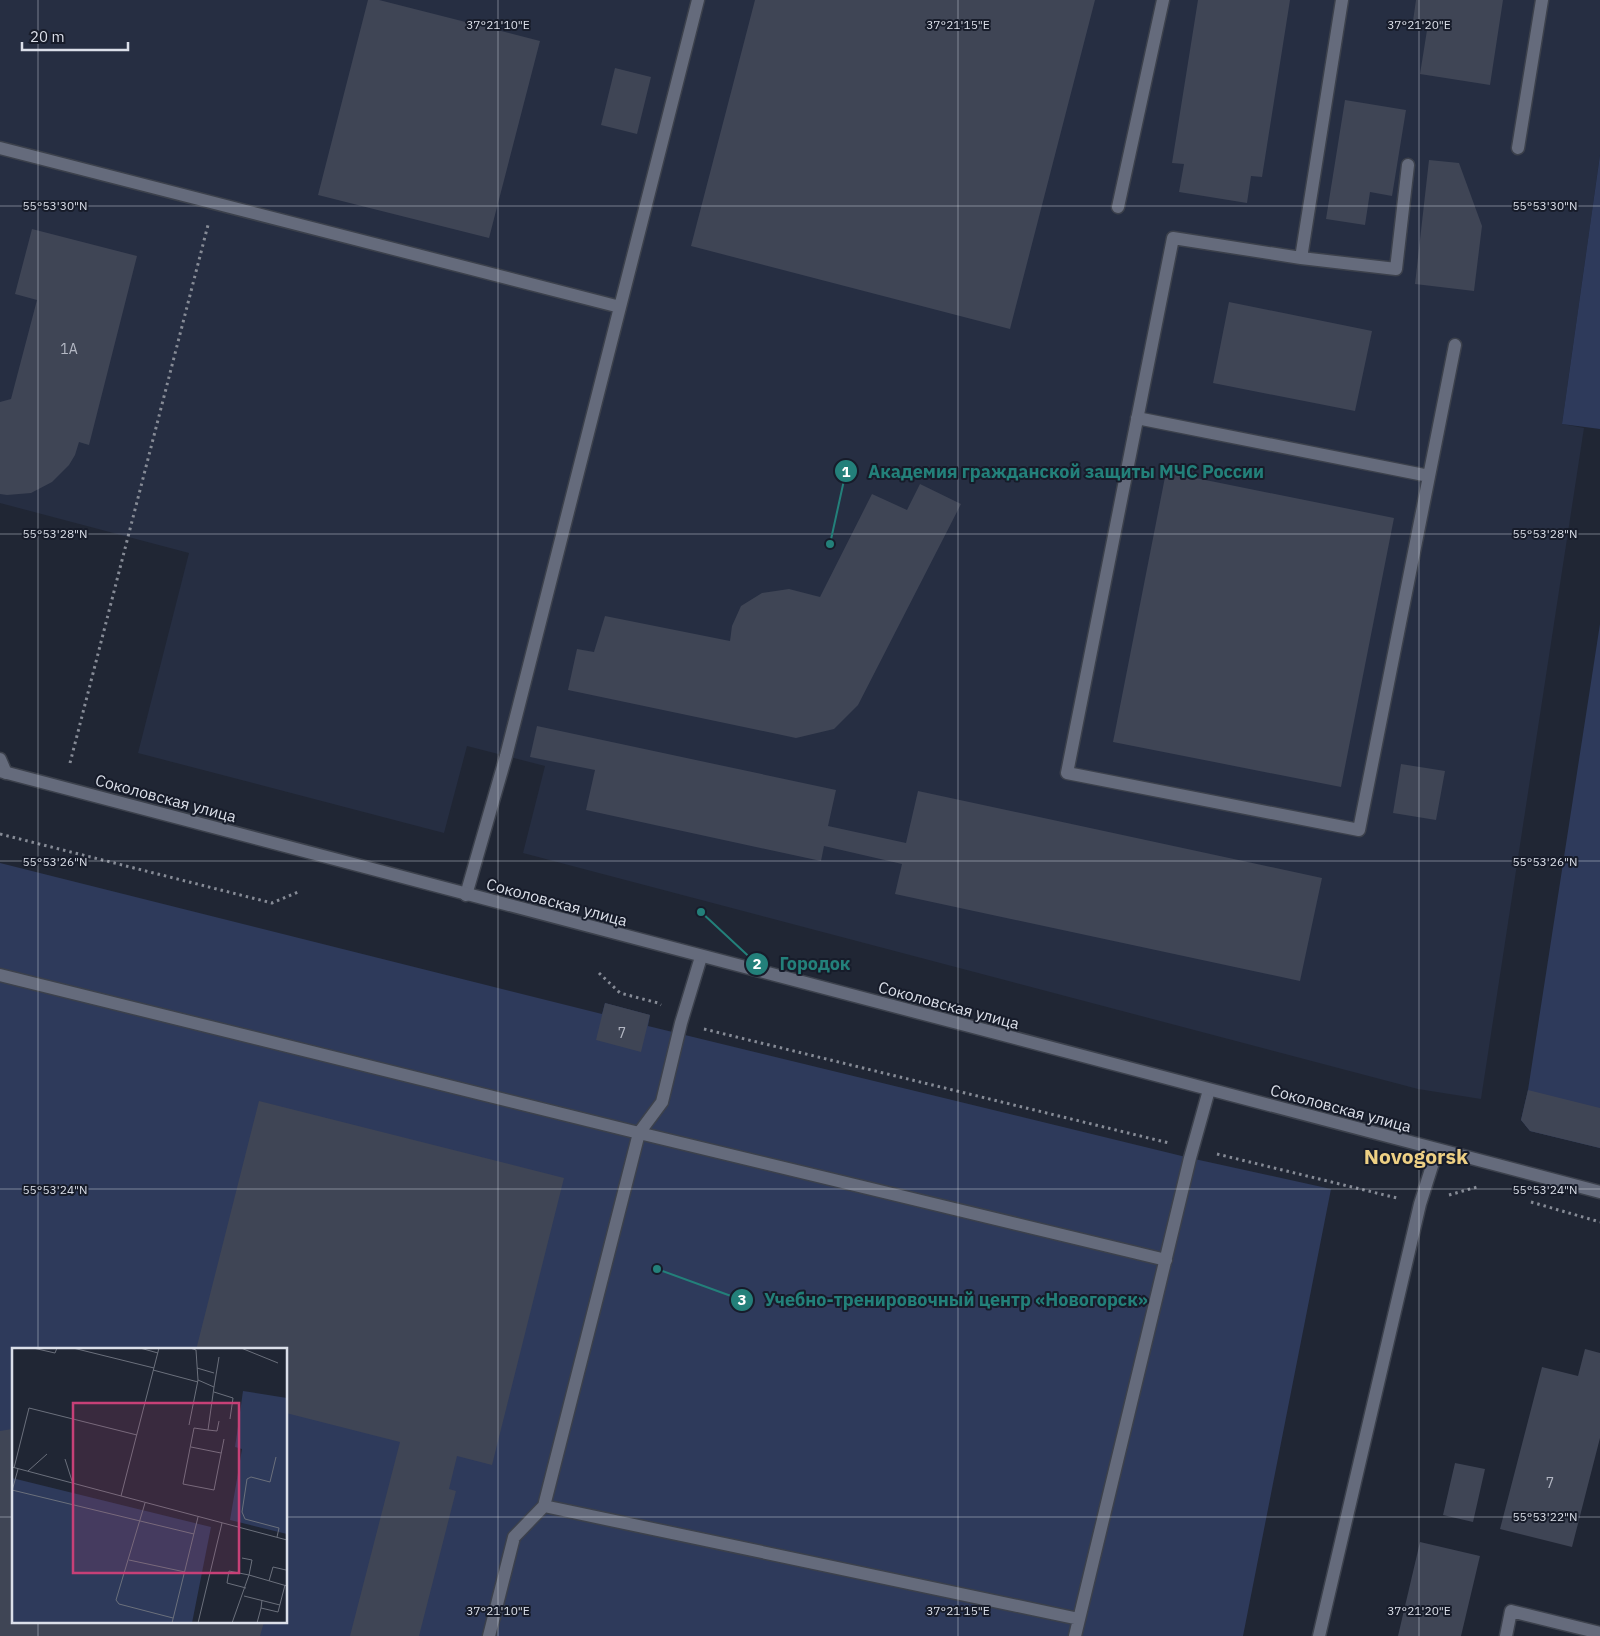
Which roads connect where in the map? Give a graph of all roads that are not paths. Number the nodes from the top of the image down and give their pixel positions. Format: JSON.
{"nodes":[{"id":1,"x":698,"y":0,"type":"edge"},
{"id":2,"x":1163,"y":0,"type":"edge"},
{"id":3,"x":1342,"y":0,"type":"edge"},
{"id":4,"x":1542,"y":0,"type":"edge"},
{"id":5,"x":0,"y":148,"type":"edge"},
{"id":6,"x":1518,"y":148,"type":"dead end"},
{"id":7,"x":1408,"y":165,"type":"dead end"},
{"id":8,"x":1118,"y":207,"type":"dead end"},
{"id":9,"x":1301,"y":258,"type":"junction"},
{"id":10,"x":620,"y":307,"type":"junction"},
{"id":11,"x":1455,"y":345,"type":"dead end"},
{"id":12,"x":1138,"y":418,"type":"junction"},
{"id":13,"x":1429,"y":476,"type":"junction"},
{"id":14,"x":0,"y":759,"type":"edge"},
{"id":15,"x":3,"y":772,"type":"edge"},
{"id":16,"x":466,"y":895,"type":"junction"},
{"id":17,"x":700,"y":957,"type":"junction"},
{"id":18,"x":0,"y":975,"type":"edge"},
{"id":19,"x":1209,"y":1090,"type":"junction"},
{"id":20,"x":639,"y":1132,"type":"junction"},
{"id":21,"x":1437,"y":1150,"type":"junction"},
{"id":22,"x":1600,"y":1192,"type":"edge"},
{"id":23,"x":1166,"y":1260,"type":"junction"},
{"id":24,"x":544,"y":1506,"type":"junction"},
{"id":25,"x":1079,"y":1619,"type":"junction"},
{"id":26,"x":1600,"y":1633,"type":"edge"},
{"id":27,"x":489,"y":1636,"type":"edge"},
{"id":28,"x":1075,"y":1636,"type":"edge"},
{"id":29,"x":1319,"y":1636,"type":"edge"},
{"id":30,"x":1506,"y":1636,"type":"edge"}],
"edges":[{"from":1,"to":10,"type":"street"},
{"from":2,"to":8,"type":"street"},
{"from":3,"to":9,"type":"street"},
{"from":4,"to":6,"type":"street"},
{"from":5,"to":10,"type":"street"},
{"from":7,"to":9,"type":"street"},
{"from":9,"to":12,"type":"street"},
{"from":10,"to":16,"type":"street"},
{"from":11,"to":13,"type":"street"},
{"from":12,"to":13,"type":"street"},
{"from":12,"to":13,"type":"street"},
{"from":14,"to":15,"type":"street"},
{"from":15,"to":16,"type":"street","name":"Соколовская улица"},
{"from":16,"to":17,"type":"street","name":"Соколовская улица"},
{"from":17,"to":19,"type":"street","name":"Соколовская улица"},
{"from":17,"to":20,"type":"street"},
{"from":18,"to":20,"type":"street"},
{"from":19,"to":21,"type":"street","name":"Соколовская улица"},
{"from":19,"to":23,"type":"street"},
{"from":20,"to":23,"type":"street"},
{"from":20,"to":24,"type":"street"},
{"from":21,"to":22,"type":"street","name":"Соколовская улица"},
{"from":21,"to":29,"type":"street"},
{"from":23,"to":25,"type":"street"},
{"from":24,"to":25,"type":"street"},
{"from":24,"to":27,"type":"street"},
{"from":25,"to":28,"type":"street"},
{"from":26,"to":30,"type":"street"}]}
